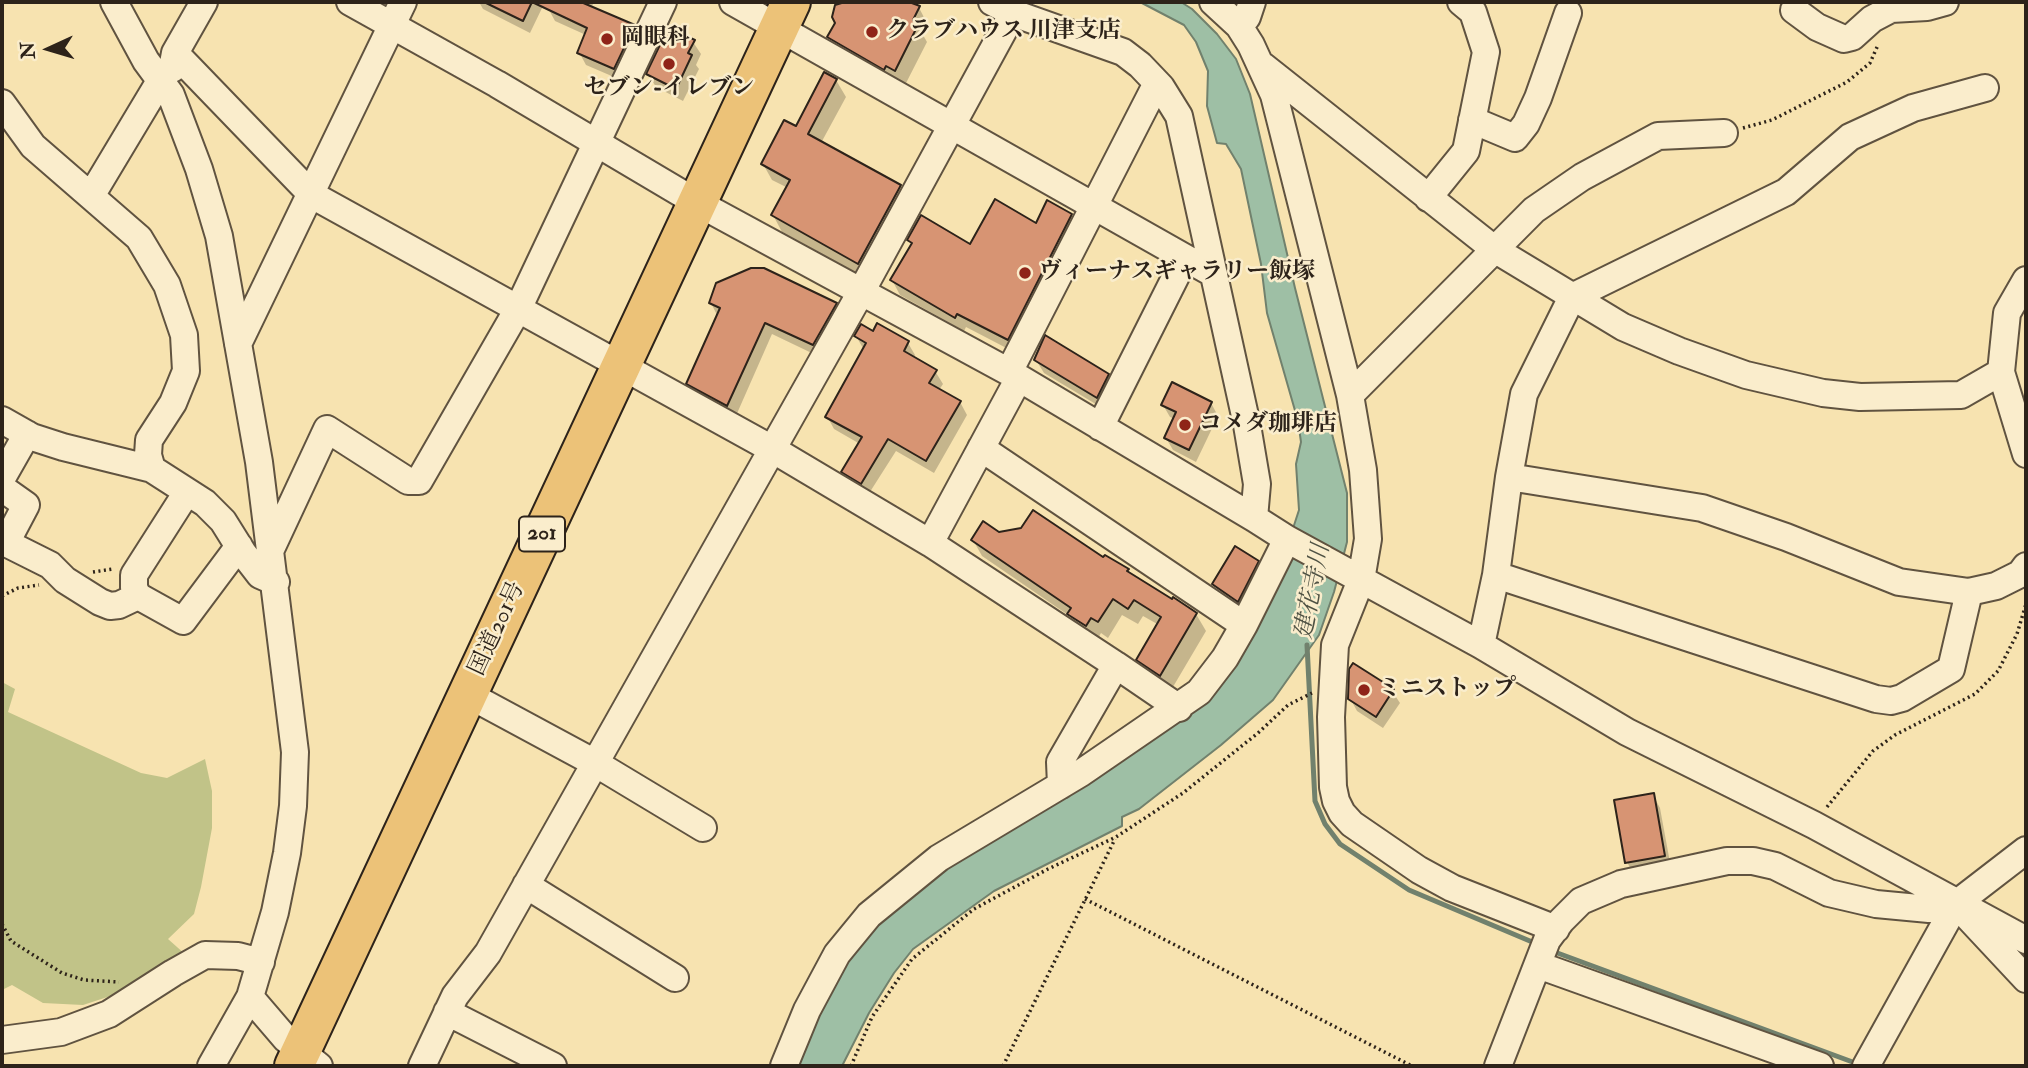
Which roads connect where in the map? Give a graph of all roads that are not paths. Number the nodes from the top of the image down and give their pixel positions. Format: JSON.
{"nodes":[{"id":1,"x":114,"y":2,"type":"edge"},
{"id":2,"x":204,"y":2,"type":"edge"},
{"id":3,"x":351,"y":2,"type":"edge"},
{"id":4,"x":663,"y":2,"type":"edge"},
{"id":5,"x":733,"y":2,"type":"edge"},
{"id":6,"x":1213,"y":2,"type":"edge"},
{"id":7,"x":1252,"y":2,"type":"edge"},
{"id":8,"x":1461,"y":2,"type":"edge"},
{"id":9,"x":1945,"y":2,"type":"edge"},
{"id":10,"x":1003,"y":7,"type":"edge"},
{"id":11,"x":1794,"y":10,"type":"dead end"},
{"id":12,"x":398,"y":13,"type":"edge"},
{"id":13,"x":1568,"y":13,"type":"dead end"},
{"id":14,"x":785,"y":15,"type":"edge"},
{"id":15,"x":1239,"y":26,"type":"junction"},
{"id":16,"x":175,"y":53,"type":"junction"},
{"id":17,"x":1262,"y":65,"type":"junction"},
{"id":18,"x":1157,"y":83,"type":"junction"},
{"id":19,"x":166,"y":88,"type":"junction"},
{"id":20,"x":1985,"y":88,"type":"dead end"},
{"id":21,"x":2,"y":103,"type":"edge"},
{"id":22,"x":1472,"y":120,"type":"junction"},
{"id":23,"x":951,"y":125,"type":"junction"},
{"id":24,"x":1724,"y":133,"type":"road end"},
{"id":25,"x":597,"y":143,"type":"junction"},
{"id":26,"x":312,"y":195,"type":"junction"},
{"id":27,"x":91,"y":196,"type":"junction"},
{"id":28,"x":1428,"y":198,"type":"junction"},
{"id":29,"x":696,"y":202,"type":"junction"},
{"id":30,"x":1094,"y":206,"type":"junction"},
{"id":31,"x":1494,"y":249,"type":"junction"},
{"id":32,"x":1185,"y":257,"type":"junction"},
{"id":33,"x":1214,"y":274,"type":"junction"},
{"id":34,"x":2026,"y":280,"type":"edge"},
{"id":35,"x":861,"y":292,"type":"junction"},
{"id":36,"x":1572,"y":297,"type":"junction"},
{"id":37,"x":518,"y":309,"type":"junction"},
{"id":38,"x":238,"y":344,"type":"junction"},
{"id":39,"x":621,"y":367,"type":"junction"},
{"id":40,"x":2001,"y":372,"type":"junction"},
{"id":41,"x":1014,"y":375,"type":"junction"},
{"id":42,"x":1350,"y":395,"type":"junction"},
{"id":43,"x":2,"y":420,"type":"edge"},
{"id":44,"x":1100,"y":426,"type":"junction"},
{"id":45,"x":27,"y":434,"type":"junction"},
{"id":46,"x":772,"y":449,"type":"junction"},
{"id":47,"x":981,"y":449,"type":"junction"},
{"id":48,"x":2026,"y":454,"type":"edge"},
{"id":49,"x":152,"y":469,"type":"junction"},
{"id":50,"x":1508,"y":477,"type":"junction"},
{"id":51,"x":2,"y":478,"type":"edge"},
{"id":52,"x":2,"y":488,"type":"edge"},
{"id":53,"x":187,"y":492,"type":"junction"},
{"id":54,"x":1254,"y":518,"type":"junction"},
{"id":55,"x":1287,"y":540,"type":"junction"},
{"id":56,"x":930,"y":542,"type":"junction"},
{"id":57,"x":239,"y":546,"type":"junction"},
{"id":58,"x":271,"y":549,"type":"junction"},
{"id":59,"x":2026,"y":566,"type":"edge"},
{"id":60,"x":1496,"y":575,"type":"junction"},
{"id":61,"x":1357,"y":577,"type":"junction"},
{"id":62,"x":276,"y":582,"type":"junction"},
{"id":63,"x":136,"y":585,"type":"junction"},
{"id":64,"x":1969,"y":592,"type":"junction"},
{"id":65,"x":1244,"y":625,"type":"junction"},
{"id":66,"x":1480,"y":645,"type":"junction"},
{"id":67,"x":1116,"y":665,"type":"junction"},
{"id":68,"x":467,"y":694,"type":"junction"},
{"id":69,"x":1179,"y":708,"type":"junction"},
{"id":70,"x":595,"y":763,"type":"junction"},
{"id":71,"x":1060,"y":785,"type":"junction"},
{"id":72,"x":703,"y":828,"type":"dead end"},
{"id":73,"x":2026,"y":850,"type":"edge"},
{"id":74,"x":526,"y":885,"type":"junction"},
{"id":75,"x":1956,"y":904,"type":"junction"},
{"id":76,"x":1556,"y":929,"type":"junction"},
{"id":77,"x":2026,"y":940,"type":"edge"},
{"id":78,"x":261,"y":962,"type":"junction"},
{"id":79,"x":1538,"y":965,"type":"junction"},
{"id":80,"x":675,"y":978,"type":"dead end"},
{"id":81,"x":2026,"y":979,"type":"edge"},
{"id":82,"x":250,"y":997,"type":"junction"},
{"id":83,"x":447,"y":1012,"type":"junction"},
{"id":84,"x":2,"y":1040,"type":"edge"},
{"id":85,"x":305,"y":1062,"type":"edge"},
{"id":86,"x":212,"y":1066,"type":"edge"},
{"id":87,"x":422,"y":1066,"type":"edge"},
{"id":88,"x":553,"y":1066,"type":"edge"},
{"id":89,"x":784,"y":1066,"type":"edge"},
{"id":90,"x":1498,"y":1066,"type":"edge"},
{"id":91,"x":1821,"y":1066,"type":"edge"},
{"id":92,"x":1866,"y":1066,"type":"edge"}],
"edges":[{"from":1,"to":19,"type":"street"},
{"from":2,"to":16,"type":"street"},
{"from":3,"to":12,"type":"street"},
{"from":4,"to":25,"type":"street"},
{"from":5,"to":14,"type":"street"},
{"from":6,"to":15,"type":"street"},
{"from":7,"to":15,"type":"street"},
{"from":8,"to":22,"type":"street"},
{"from":9,"to":11,"type":"street"},
{"from":10,"to":18,"type":"street"},
{"from":10,"to":23,"type":"street"},
{"from":12,"to":25,"type":"street"},
{"from":12,"to":26,"type":"street"},
{"from":13,"to":22,"type":"street"},
{"from":14,"to":23,"type":"street"},
{"from":14,"to":29,"type":"highway","name":"国道201号","number":"201"},
{"from":15,"to":17,"type":"street"},
{"from":16,"to":19,"type":"street"},
{"from":16,"to":26,"type":"street"},
{"from":17,"to":28,"type":"street"},
{"from":17,"to":42,"type":"street"},
{"from":18,"to":30,"type":"street"},
{"from":18,"to":33,"type":"street"},
{"from":19,"to":27,"type":"street"},
{"from":19,"to":38,"type":"street"},
{"from":20,"to":36,"type":"street"},
{"from":21,"to":27,"type":"street"},
{"from":22,"to":28,"type":"street"},
{"from":23,"to":30,"type":"street"},
{"from":23,"to":35,"type":"street"},
{"from":24,"to":31,"type":"street"},
{"from":25,"to":29,"type":"street"},
{"from":25,"to":37,"type":"street"},
{"from":26,"to":37,"type":"street"},
{"from":26,"to":38,"type":"street"},
{"from":27,"to":49,"type":"street"},
{"from":28,"to":31,"type":"street"},
{"from":29,"to":35,"type":"street"},
{"from":29,"to":39,"type":"highway","name":"国道201号","number":"201"},
{"from":30,"to":32,"type":"street"},
{"from":30,"to":41,"type":"street"},
{"from":31,"to":36,"type":"street"},
{"from":31,"to":42,"type":"street"},
{"from":32,"to":33,"type":"street"},
{"from":32,"to":44,"type":"street"},
{"from":33,"to":54,"type":"street"},
{"from":34,"to":40,"type":"street"},
{"from":35,"to":41,"type":"street"},
{"from":35,"to":46,"type":"street"},
{"from":36,"to":40,"type":"street"},
{"from":36,"to":50,"type":"street"},
{"from":37,"to":39,"type":"street"},
{"from":37,"to":58,"type":"street"},
{"from":38,"to":58,"type":"street"},
{"from":39,"to":46,"type":"street"},
{"from":39,"to":68,"type":"highway","name":"国道201号","number":"201"},
{"from":40,"to":48,"type":"street"},
{"from":41,"to":44,"type":"street"},
{"from":41,"to":47,"type":"street"},
{"from":42,"to":61,"type":"street"},
{"from":43,"to":45,"type":"street"},
{"from":44,"to":54,"type":"street"},
{"from":45,"to":49,"type":"street"},
{"from":45,"to":51,"type":"street"},
{"from":46,"to":56,"type":"street"},
{"from":46,"to":70,"type":"street"},
{"from":47,"to":56,"type":"street"},
{"from":47,"to":65,"type":"street"},
{"from":49,"to":53,"type":"street"},
{"from":50,"to":60,"type":"street"},
{"from":50,"to":64,"type":"street"},
{"from":52,"to":63,"type":"street"},
{"from":53,"to":57,"type":"street"},
{"from":53,"to":63,"type":"street"},
{"from":54,"to":55,"type":"street"},
{"from":55,"to":61,"type":"street"},
{"from":55,"to":65,"type":"street"},
{"from":56,"to":67,"type":"street"},
{"from":57,"to":62,"type":"street"},
{"from":57,"to":63,"type":"street"},
{"from":58,"to":62,"type":"street"},
{"from":59,"to":64,"type":"street"},
{"from":60,"to":64,"type":"street"},
{"from":60,"to":66,"type":"street"},
{"from":61,"to":66,"type":"street"},
{"from":61,"to":76,"type":"street"},
{"from":62,"to":78,"type":"street"},
{"from":65,"to":69,"type":"street"},
{"from":66,"to":75,"type":"street"},
{"from":67,"to":69,"type":"street"},
{"from":67,"to":71,"type":"street"},
{"from":68,"to":70,"type":"street"},
{"from":68,"to":85,"type":"highway","name":"国道201号","number":"201"},
{"from":69,"to":71,"type":"street"},
{"from":70,"to":72,"type":"street"},
{"from":70,"to":74,"type":"street"},
{"from":71,"to":89,"type":"street"},
{"from":73,"to":75,"type":"street"},
{"from":74,"to":80,"type":"street"},
{"from":74,"to":83,"type":"street"},
{"from":75,"to":76,"type":"street"},
{"from":75,"to":77,"type":"street"},
{"from":75,"to":81,"type":"street"},
{"from":75,"to":92,"type":"street"},
{"from":76,"to":79,"type":"street"},
{"from":78,"to":82,"type":"street"},
{"from":78,"to":84,"type":"street"},
{"from":79,"to":90,"type":"street"},
{"from":79,"to":91,"type":"street"},
{"from":82,"to":85,"type":"street"},
{"from":82,"to":86,"type":"street"},
{"from":83,"to":87,"type":"street"},
{"from":83,"to":88,"type":"street"}]}
